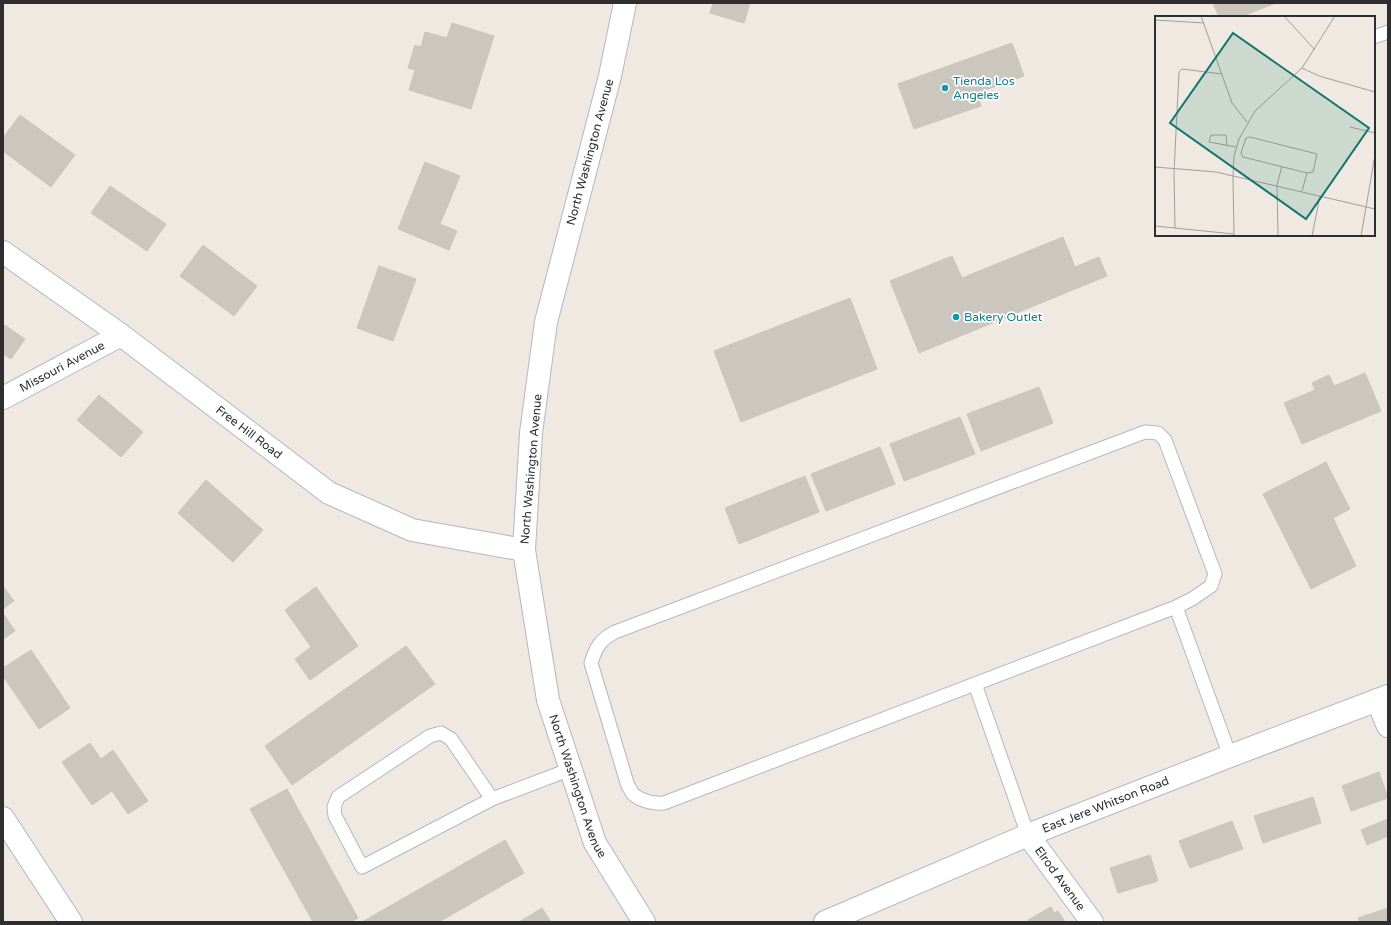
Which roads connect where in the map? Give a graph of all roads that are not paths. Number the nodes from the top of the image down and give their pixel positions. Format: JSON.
{"nodes":[{"id":1,"x":625,"y":3,"type":"edge"},
{"id":2,"x":1388,"y":32,"type":"edge"},
{"id":3,"x":1375,"y":37,"type":"edge"},
{"id":4,"x":3,"y":252,"type":"edge"},
{"id":5,"x":121,"y":335,"type":"junction"},
{"id":6,"x":3,"y":398,"type":"edge"},
{"id":7,"x":524,"y":550,"type":"junction"},
{"id":8,"x":1176,"y":607,"type":"junction"},
{"id":9,"x":975,"y":684,"type":"junction"},
{"id":10,"x":1382,"y":698,"type":"edge"},
{"id":11,"x":1388,"y":726,"type":"edge"},
{"id":12,"x":1230,"y":756,"type":"junction"},
{"id":13,"x":571,"y":769,"type":"junction"},
{"id":14,"x":492,"y":799,"type":"junction"},
{"id":15,"x":3,"y":818,"type":"edge"},
{"id":16,"x":1028,"y":835,"type":"junction"},
{"id":17,"x":71,"y":922,"type":"edge"},
{"id":18,"x":644,"y":922,"type":"edge"},
{"id":19,"x":825,"y":922,"type":"edge"},
{"id":20,"x":1092,"y":922,"type":"edge"}],
"edges":[{"from":1,"to":7,"type":"street","name":"North Washington Avenue"},
{"from":2,"to":3,"type":"lane"},
{"from":4,"to":5,"type":"street","name":"Free Hill Road"},
{"from":5,"to":6,"type":"street","name":"Missouri Avenue"},
{"from":5,"to":7,"type":"street","name":"Free Hill Road"},
{"from":7,"to":13,"type":"street","name":"North Washington Avenue"},
{"from":8,"to":9,"type":"lane"},
{"from":8,"to":9,"type":"lane"},
{"from":8,"to":12,"type":"lane"},
{"from":9,"to":16,"type":"lane"},
{"from":10,"to":11,"type":"street"},
{"from":10,"to":12,"type":"street","name":"East Jere Whitson Road"},
{"from":12,"to":16,"type":"street","name":"East Jere Whitson Road"},
{"from":13,"to":14,"type":"lane"},
{"from":13,"to":18,"type":"street","name":"North Washington Avenue"},
{"from":14,"to":14,"type":"lane"},
{"from":15,"to":17,"type":"street"},
{"from":16,"to":19,"type":"street","name":"East Jere Whitson Road"},
{"from":16,"to":20,"type":"street","name":"Elrod Avenue"}]}
